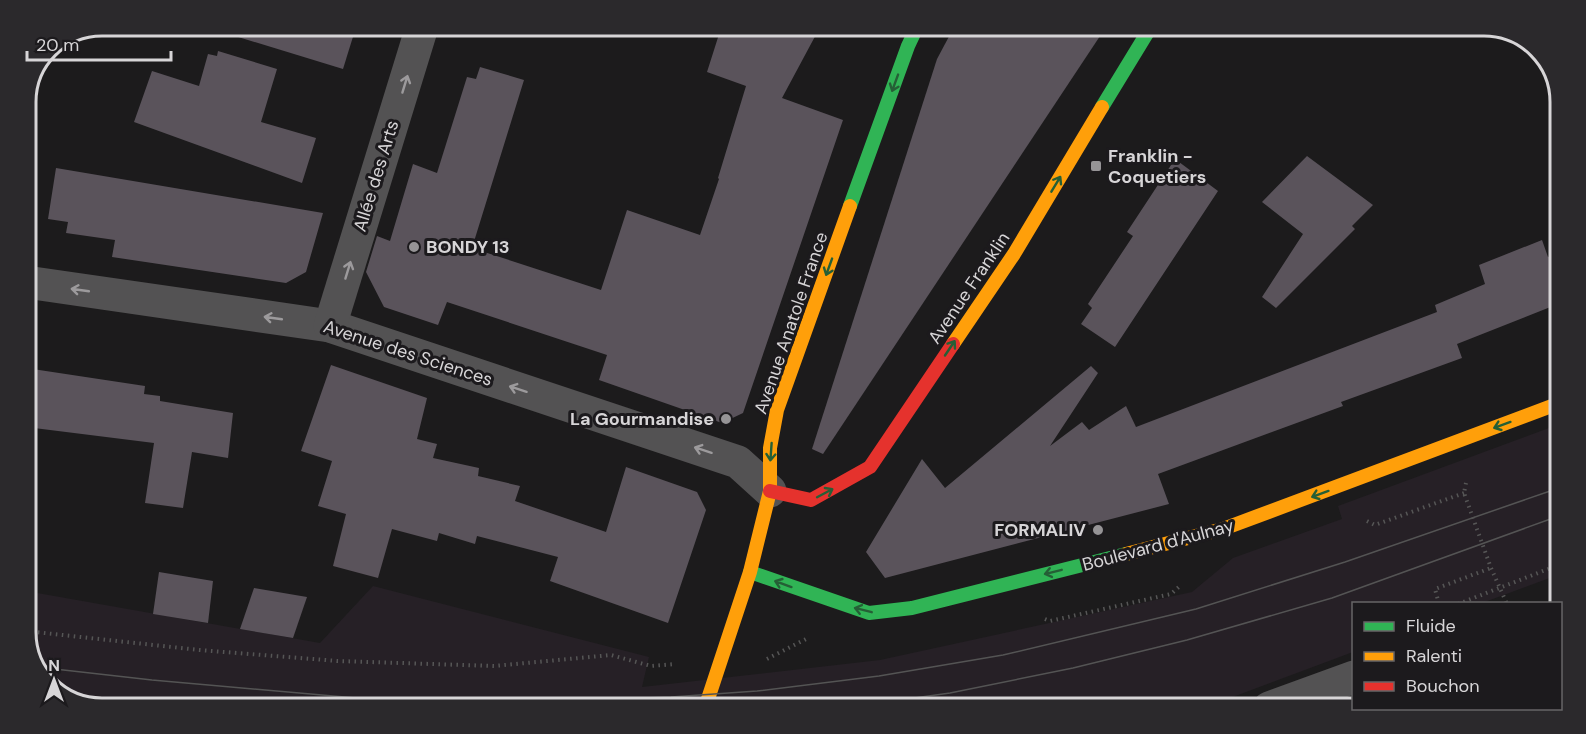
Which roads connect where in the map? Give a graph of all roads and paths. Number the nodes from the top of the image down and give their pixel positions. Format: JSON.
{"nodes":[{"id":1,"x":419,"y":36,"type":"edge"},
{"id":2,"x":913,"y":36,"type":"edge"},
{"id":3,"x":1145,"y":36,"type":"edge"},
{"id":4,"x":36,"y":283,"type":"edge"},
{"id":5,"x":330,"y":326,"type":"junction"},
{"id":6,"x":1550,"y":407,"type":"edge"},
{"id":7,"x":1467,"y":481,"type":"dead end"},
{"id":8,"x":770,"y":491,"type":"junction"},
{"id":9,"x":1464,"y":493,"type":"junction"},
{"id":10,"x":1360,"y":516,"type":"dead end"},
{"id":11,"x":1491,"y":568,"type":"junction"},
{"id":12,"x":1550,"y":568,"type":"edge"},
{"id":13,"x":750,"y":572,"type":"junction"},
{"id":14,"x":1501,"y":587,"type":"junction"},
{"id":15,"x":1439,"y":602,"type":"edge"},
{"id":16,"x":1461,"y":602,"type":"edge"},
{"id":17,"x":1507,"y":602,"type":"edge"},
{"id":18,"x":36,"y":632,"type":"edge"},
{"id":19,"x":679,"y":664,"type":"dead end"},
{"id":20,"x":1352,"y":677,"type":"edge"},
{"id":21,"x":708,"y":698,"type":"edge"},
{"id":22,"x":1296,"y":698,"type":"edge"}],
"edges":[{"from":5,"to":1,"type":"street","name":"Allée des Arts","one_way":true},
{"from":2,"to":8,"type":"street","name":"Avenue Anatole France","one_way":true},
{"from":8,"to":3,"type":"street","name":"Avenue Franklin","one_way":true},
{"from":5,"to":4,"type":"street","name":"Avenue des Sciences","one_way":true},
{"from":8,"to":5,"type":"street","name":"Avenue des Sciences","one_way":true},
{"from":6,"to":13,"type":"street","name":"Boulevard d'Aulnay","one_way":true},
{"from":7,"to":9,"type":"path"},
{"from":8,"to":13,"type":"street","name":"Avenue Anatole France"},
{"from":9,"to":10,"type":"path"},
{"from":9,"to":11,"type":"path"},
{"from":11,"to":14,"type":"path"},
{"from":11,"to":15,"type":"path"},
{"from":12,"to":14,"type":"path"},
{"from":13,"to":21,"type":"street","name":"Avenue Anatole France"},
{"from":14,"to":16,"type":"path"},
{"from":14,"to":17,"type":"path"},
{"from":18,"to":19,"type":"path"},
{"from":20,"to":22,"type":"street"}]}
